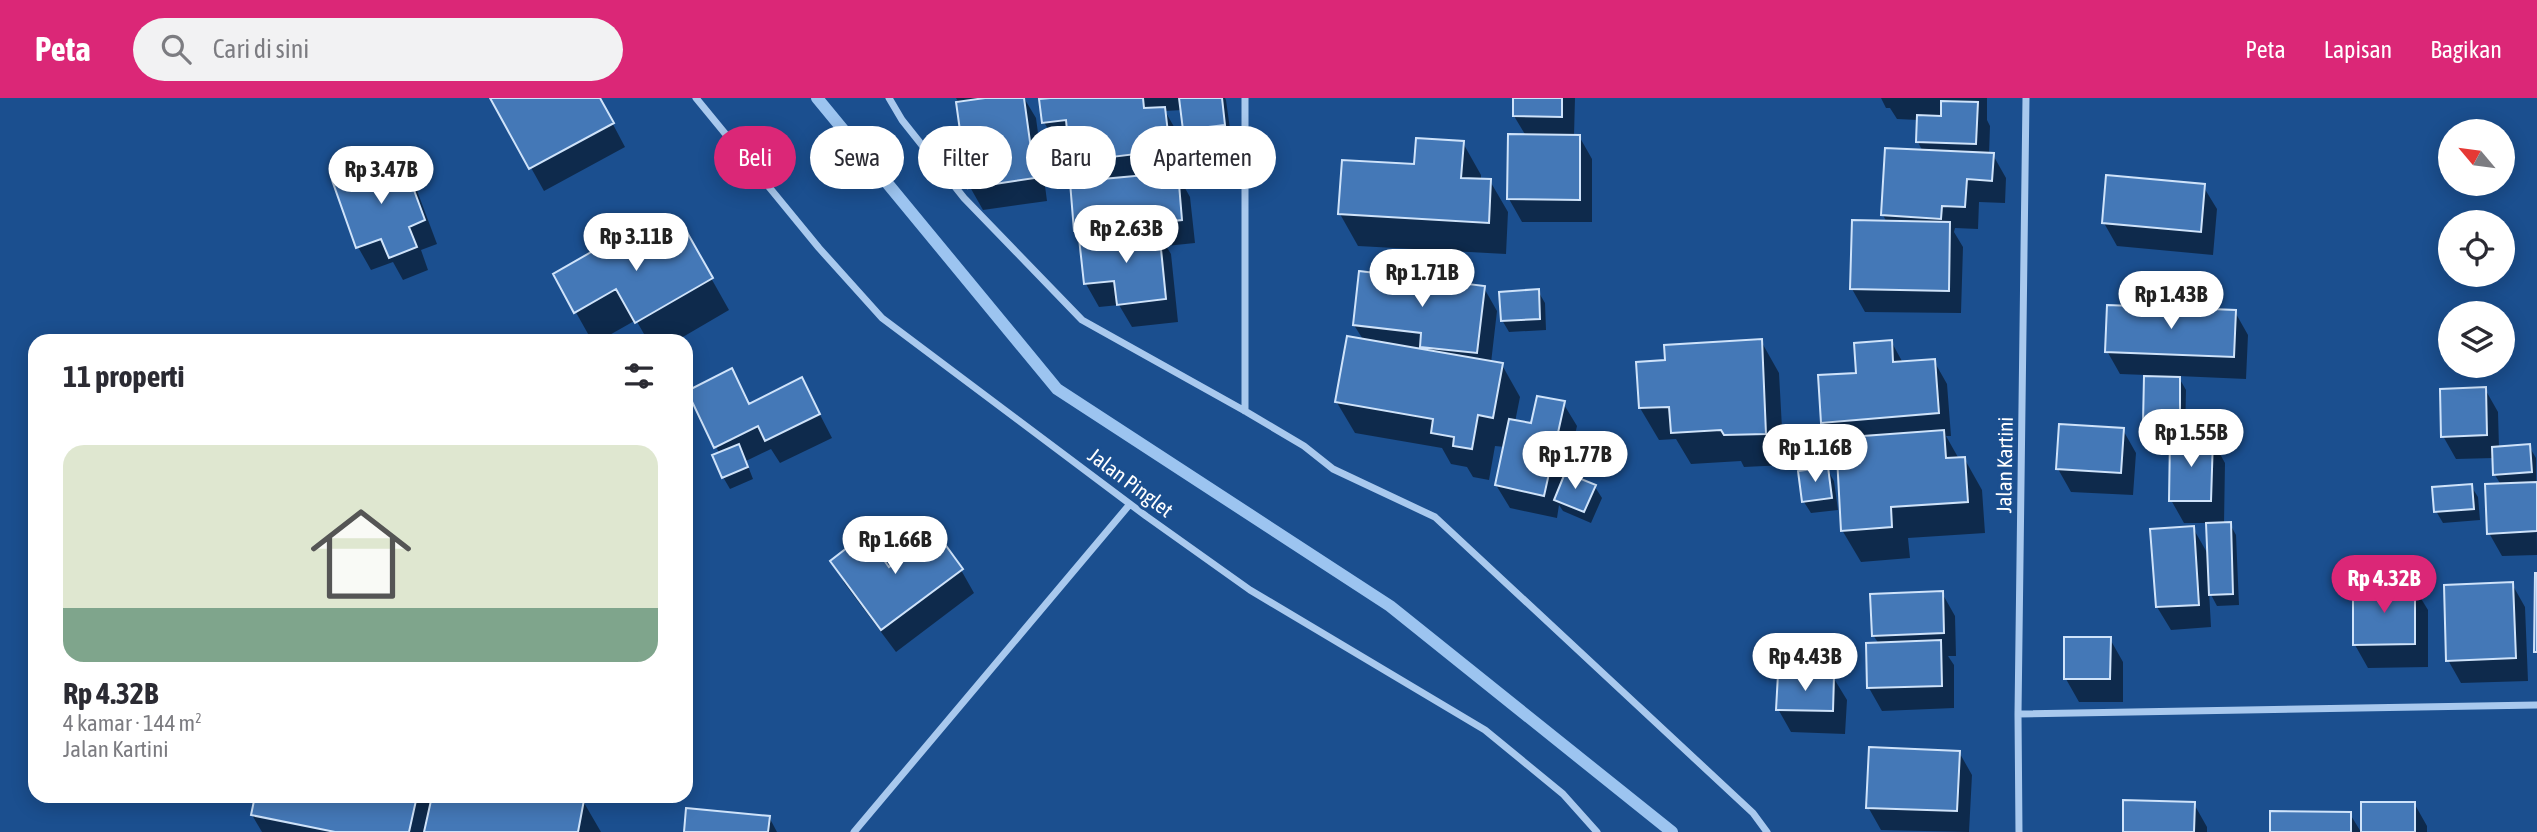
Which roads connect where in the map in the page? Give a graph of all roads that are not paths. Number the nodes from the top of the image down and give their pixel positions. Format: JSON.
{"nodes":[{"id":1,"x":696,"y":98,"type":"edge"},
{"id":2,"x":889,"y":98,"type":"edge"},
{"id":3,"x":1245,"y":98,"type":"edge"},
{"id":4,"x":2026,"y":98,"type":"edge"},
{"id":5,"x":1245,"y":411,"type":"junction"},
{"id":6,"x":1130,"y":504,"type":"junction"},
{"id":7,"x":2537,"y":705,"type":"edge"},
{"id":8,"x":2018,"y":713,"type":"junction"},
{"id":9,"x":854,"y":832,"type":"edge"},
{"id":10,"x":1597,"y":832,"type":"edge"},
{"id":11,"x":1767,"y":832,"type":"edge"},
{"id":12,"x":2019,"y":832,"type":"edge"}],
"edges":[{"from":1,"to":6,"type":"street","name":"Jalan Pinglet"},
{"from":2,"to":5,"type":"street"},
{"from":3,"to":5,"type":"street"},
{"from":4,"to":8,"type":"street","name":"Jalan Kartini"},
{"from":5,"to":11,"type":"street"},
{"from":6,"to":9,"type":"street"},
{"from":6,"to":10,"type":"street","name":"Jalan Pinglet"},
{"from":7,"to":8,"type":"street"},
{"from":8,"to":12,"type":"street","name":"Jalan Kartini"}]}
